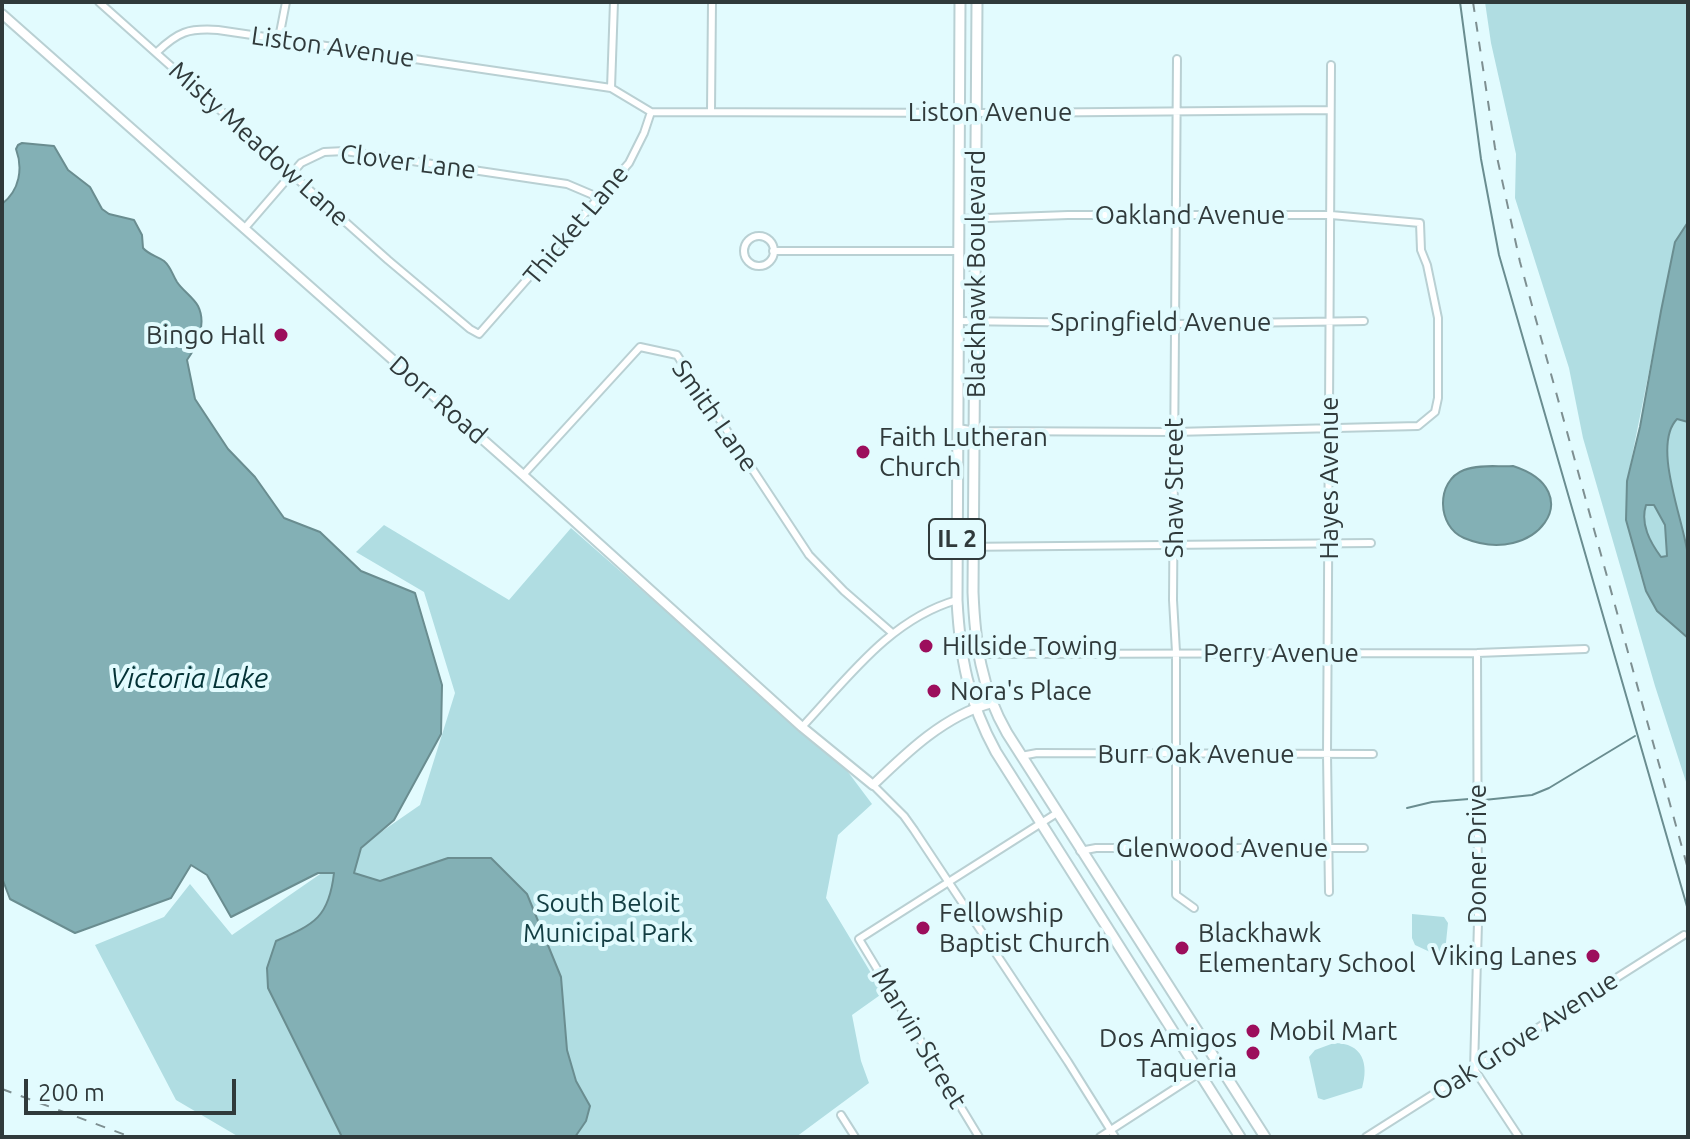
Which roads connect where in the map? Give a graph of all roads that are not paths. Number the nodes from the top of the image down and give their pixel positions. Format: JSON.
{"nodes":[{"id":1,"x":99,"y":2,"type":"edge"},
{"id":2,"x":286,"y":2,"type":"edge"},
{"id":3,"x":614,"y":2,"type":"edge"},
{"id":4,"x":712,"y":2,"type":"edge"},
{"id":5,"x":960,"y":2,"type":"edge"},
{"id":6,"x":977,"y":2,"type":"edge"},
{"id":7,"x":2,"y":14,"type":"edge"},
{"id":8,"x":279,"y":38,"type":"junction"},
{"id":9,"x":157,"y":52,"type":"junction"},
{"id":10,"x":1177,"y":59,"type":"dead end"},
{"id":11,"x":1331,"y":65,"type":"dead end"},
{"id":12,"x":611,"y":88,"type":"junction"},
{"id":13,"x":1330,"y":110,"type":"junction"},
{"id":14,"x":711,"y":111,"type":"junction"},
{"id":15,"x":651,"y":112,"type":"junction"},
{"id":16,"x":1177,"y":112,"type":"junction"},
{"id":17,"x":959,"y":113,"type":"junction"},
{"id":18,"x":977,"y":113,"type":"junction"},
{"id":19,"x":292,"y":174,"type":"junction"},
{"id":20,"x":600,"y":198,"type":"junction"},
{"id":21,"x":1331,"y":215,"type":"junction"},
{"id":22,"x":1177,"y":216,"type":"junction"},
{"id":23,"x":977,"y":218,"type":"junction"},
{"id":24,"x":960,"y":219,"type":"junction"},
{"id":25,"x":244,"y":229,"type":"junction"},
{"id":26,"x":773,"y":251,"type":"junction"},
{"id":27,"x":959,"y":251,"type":"junction"},
{"id":28,"x":420,"y":287,"type":"joint"},
{"id":29,"x":958,"y":321,"type":"junction"},
{"id":30,"x":977,"y":321,"type":"junction"},
{"id":31,"x":1364,"y":321,"type":"dead end"},
{"id":32,"x":1331,"y":322,"type":"junction"},
{"id":33,"x":1175,"y":324,"type":"junction"},
{"id":34,"x":958,"y":428,"type":"junction"},
{"id":35,"x":1328,"y":428,"type":"junction"},
{"id":36,"x":976,"y":431,"type":"junction"},
{"id":37,"x":1174,"y":432,"type":"junction"},
{"id":38,"x":523,"y":475,"type":"junction"},
{"id":39,"x":1371,"y":543,"type":"dead end"},
{"id":40,"x":1174,"y":544,"type":"junction"},
{"id":41,"x":1328,"y":545,"type":"junction"},
{"id":42,"x":974,"y":546,"type":"junction"},
{"id":43,"x":957,"y":547,"type":"junction"},
{"id":44,"x":957,"y":600,"type":"junction"},
{"id":45,"x":891,"y":632,"type":"junction"},
{"id":46,"x":1585,"y":649,"type":"dead end"},
{"id":47,"x":1176,"y":652,"type":"junction"},
{"id":48,"x":1477,"y":653,"type":"junction"},
{"id":49,"x":977,"y":654,"type":"junction"},
{"id":50,"x":1328,"y":654,"type":"junction"},
{"id":51,"x":992,"y":703,"type":"junction"},
{"id":52,"x":974,"y":708,"type":"junction"},
{"id":53,"x":802,"y":727,"type":"junction"},
{"id":54,"x":1176,"y":754,"type":"junction"},
{"id":55,"x":1327,"y":754,"type":"junction"},
{"id":56,"x":1373,"y":754,"type":"dead end"},
{"id":57,"x":1021,"y":756,"type":"junction"},
{"id":58,"x":873,"y":785,"type":"junction"},
{"id":59,"x":1057,"y":813,"type":"junction"},
{"id":60,"x":1039,"y":823,"type":"junction"},
{"id":61,"x":1176,"y":848,"type":"junction"},
{"id":62,"x":1330,"y":848,"type":"junction"},
{"id":63,"x":1364,"y":848,"type":"dead end"},
{"id":64,"x":1080,"y":851,"type":"junction"},
{"id":65,"x":948,"y":882,"type":"junction"},
{"id":66,"x":1329,"y":892,"type":"dead end"},
{"id":67,"x":1194,"y":908,"type":"dead end"},
{"id":68,"x":1684,"y":935,"type":"dead end"},
{"id":69,"x":1216,"y":1062,"type":"junction"},
{"id":70,"x":1474,"y":1069,"type":"junction"},
{"id":71,"x":1199,"y":1072,"type":"junction"},
{"id":72,"x":841,"y":1115,"type":"dead end"},
{"id":73,"x":1113,"y":1134,"type":"edge"},
{"id":74,"x":855,"y":1137,"type":"edge"},
{"id":75,"x":979,"y":1137,"type":"edge"},
{"id":76,"x":1100,"y":1137,"type":"edge"},
{"id":77,"x":1240,"y":1137,"type":"edge"},
{"id":78,"x":1265,"y":1137,"type":"edge"},
{"id":79,"x":1366,"y":1137,"type":"edge"},
{"id":80,"x":1519,"y":1137,"type":"edge"}],
"edges":[{"from":1,"to":9,"type":"street","name":"Misty Meadow Lane"},
{"from":2,"to":8,"type":"street"},
{"from":3,"to":12,"type":"street"},
{"from":4,"to":14,"type":"street"},
{"from":5,"to":17,"type":"main road","name":"Blackhawk Boulevard","number":"IL 2"},
{"from":6,"to":18,"type":"main road","name":"Blackhawk Boulevard","number":"IL 2"},
{"from":7,"to":25,"type":"street","name":"Dorr Road"},
{"from":8,"to":9,"type":"street","name":"Liston Avenue"},
{"from":8,"to":12,"type":"street","name":"Liston Avenue"},
{"from":9,"to":19,"type":"street","name":"Misty Meadow Lane"},
{"from":10,"to":16,"type":"street","name":"Shaw Street"},
{"from":11,"to":13,"type":"street","name":"Hayes Avenue"},
{"from":12,"to":15,"type":"street"},
{"from":13,"to":16,"type":"street","name":"Liston Avenue"},
{"from":13,"to":21,"type":"street","name":"Hayes Avenue"},
{"from":14,"to":15,"type":"street","name":"Liston Avenue"},
{"from":14,"to":17,"type":"street","name":"Liston Avenue"},
{"from":15,"to":20,"type":"street","name":"Thicket Lane"},
{"from":16,"to":18,"type":"street","name":"Liston Avenue"},
{"from":16,"to":22,"type":"street","name":"Shaw Street"},
{"from":17,"to":18,"type":"street","name":"Liston Avenue"},
{"from":17,"to":24,"type":"main road","name":"Blackhawk Boulevard","number":"IL 2"},
{"from":18,"to":23,"type":"main road","name":"Blackhawk Boulevard","number":"IL 2"},
{"from":19,"to":20,"type":"street","name":"Clover Lane"},
{"from":19,"to":25,"type":"street","name":"Clover Lane"},
{"from":19,"to":28,"type":"street","name":"Misty Meadow Lane"},
{"from":20,"to":28,"type":"street","name":"Thicket Lane"},
{"from":21,"to":22,"type":"street","name":"Oakland Avenue"},
{"from":21,"to":32,"type":"street","name":"Hayes Avenue"},
{"from":21,"to":35,"type":"street","name":"Oakland Avenue"},
{"from":22,"to":23,"type":"street","name":"Oakland Avenue"},
{"from":22,"to":33,"type":"street","name":"Shaw Street"},
{"from":23,"to":24,"type":"street","name":"Oakland Avenue"},
{"from":23,"to":30,"type":"main road","name":"Blackhawk Boulevard","number":"IL 2"},
{"from":24,"to":27,"type":"main road","name":"Blackhawk Boulevard","number":"IL 2"},
{"from":25,"to":38,"type":"street","name":"Dorr Road"},
{"from":26,"to":26,"type":"street"},
{"from":26,"to":27,"type":"street"},
{"from":27,"to":29,"type":"main road","name":"Blackhawk Boulevard","number":"IL 2"},
{"from":29,"to":30,"type":"street","name":"Springfield Avenue"},
{"from":29,"to":34,"type":"main road","name":"Blackhawk Boulevard","number":"IL 2"},
{"from":30,"to":33,"type":"street","name":"Springfield Avenue"},
{"from":30,"to":36,"type":"main road","name":"Blackhawk Boulevard","number":"IL 2"},
{"from":31,"to":32,"type":"street","name":"Springfield Avenue"},
{"from":32,"to":33,"type":"street","name":"Springfield Avenue"},
{"from":32,"to":35,"type":"street","name":"Hayes Avenue"},
{"from":33,"to":37,"type":"street","name":"Shaw Street"},
{"from":34,"to":36,"type":"street"},
{"from":34,"to":43,"type":"main road","name":"Blackhawk Boulevard","number":"IL 2"},
{"from":35,"to":37,"type":"street"},
{"from":35,"to":41,"type":"street","name":"Hayes Avenue"},
{"from":36,"to":37,"type":"street"},
{"from":36,"to":42,"type":"main road","name":"Blackhawk Boulevard","number":"IL 2"},
{"from":37,"to":40,"type":"street","name":"Shaw Street"},
{"from":38,"to":45,"type":"street","name":"Smith Lane"},
{"from":38,"to":53,"type":"street","name":"Dorr Road"},
{"from":39,"to":41,"type":"street"},
{"from":40,"to":41,"type":"street"},
{"from":40,"to":42,"type":"street"},
{"from":40,"to":47,"type":"street","name":"Shaw Street"},
{"from":41,"to":50,"type":"street","name":"Hayes Avenue"},
{"from":42,"to":43,"type":"street"},
{"from":42,"to":49,"type":"main road","name":"Blackhawk Boulevard","number":"IL 2"},
{"from":43,"to":44,"type":"main road","name":"Blackhawk Boulevard","number":"IL 2"},
{"from":44,"to":45,"type":"street"},
{"from":44,"to":52,"type":"main road","name":"Blackhawk Boulevard","number":"IL 2"},
{"from":45,"to":53,"type":"street"},
{"from":46,"to":48,"type":"street","name":"Perry Avenue"},
{"from":47,"to":49,"type":"street","name":"Perry Avenue"},
{"from":47,"to":50,"type":"street","name":"Perry Avenue"},
{"from":47,"to":54,"type":"street","name":"Shaw Street"},
{"from":48,"to":50,"type":"street","name":"Perry Avenue"},
{"from":48,"to":70,"type":"street","name":"Doner Drive"},
{"from":49,"to":51,"type":"main road","name":"Blackhawk Boulevard","number":"IL 2"},
{"from":50,"to":55,"type":"street","name":"Hayes Avenue"},
{"from":51,"to":52,"type":"street"},
{"from":51,"to":57,"type":"main road","name":"Blackhawk Boulevard","number":"IL 2"},
{"from":52,"to":58,"type":"street"},
{"from":52,"to":60,"type":"main road","name":"Blackhawk Boulevard","number":"IL 2"},
{"from":53,"to":58,"type":"street","name":"Dorr Road"},
{"from":54,"to":55,"type":"street","name":"Burr Oak Avenue"},
{"from":54,"to":57,"type":"street","name":"Burr Oak Avenue"},
{"from":54,"to":61,"type":"street","name":"Shaw Street"},
{"from":55,"to":56,"type":"street","name":"Burr Oak Avenue"},
{"from":55,"to":62,"type":"street","name":"Hayes Avenue"},
{"from":57,"to":59,"type":"main road","name":"Blackhawk Boulevard","number":"IL 2"},
{"from":58,"to":65,"type":"street"},
{"from":59,"to":60,"type":"street"},
{"from":59,"to":64,"type":"main road","name":"Blackhawk Boulevard","number":"IL 2"},
{"from":60,"to":65,"type":"street"},
{"from":60,"to":71,"type":"main road","name":"Blackhawk Boulevard","number":"IL 2"},
{"from":61,"to":62,"type":"street","name":"Glenwood Avenue"},
{"from":61,"to":64,"type":"street","name":"Glenwood Avenue"},
{"from":61,"to":67,"type":"street","name":"Shaw Street"},
{"from":62,"to":63,"type":"street","name":"Glenwood Avenue"},
{"from":62,"to":66,"type":"street","name":"Hayes Avenue"},
{"from":64,"to":69,"type":"main road","name":"Blackhawk Boulevard","number":"IL 2"},
{"from":65,"to":73,"type":"street"},
{"from":65,"to":75,"type":"street","name":"Marvin Street"},
{"from":68,"to":70,"type":"street","name":"Oak Grove Avenue"},
{"from":69,"to":71,"type":"street"},
{"from":69,"to":78,"type":"main road","name":"Blackhawk Boulevard","number":"IL 2"},
{"from":70,"to":79,"type":"street","name":"Oak Grove Avenue"},
{"from":70,"to":80,"type":"street"},
{"from":71,"to":73,"type":"street"},
{"from":71,"to":77,"type":"main road","name":"Blackhawk Boulevard","number":"IL 2"},
{"from":72,"to":74,"type":"street"},
{"from":73,"to":76,"type":"street"}]}
